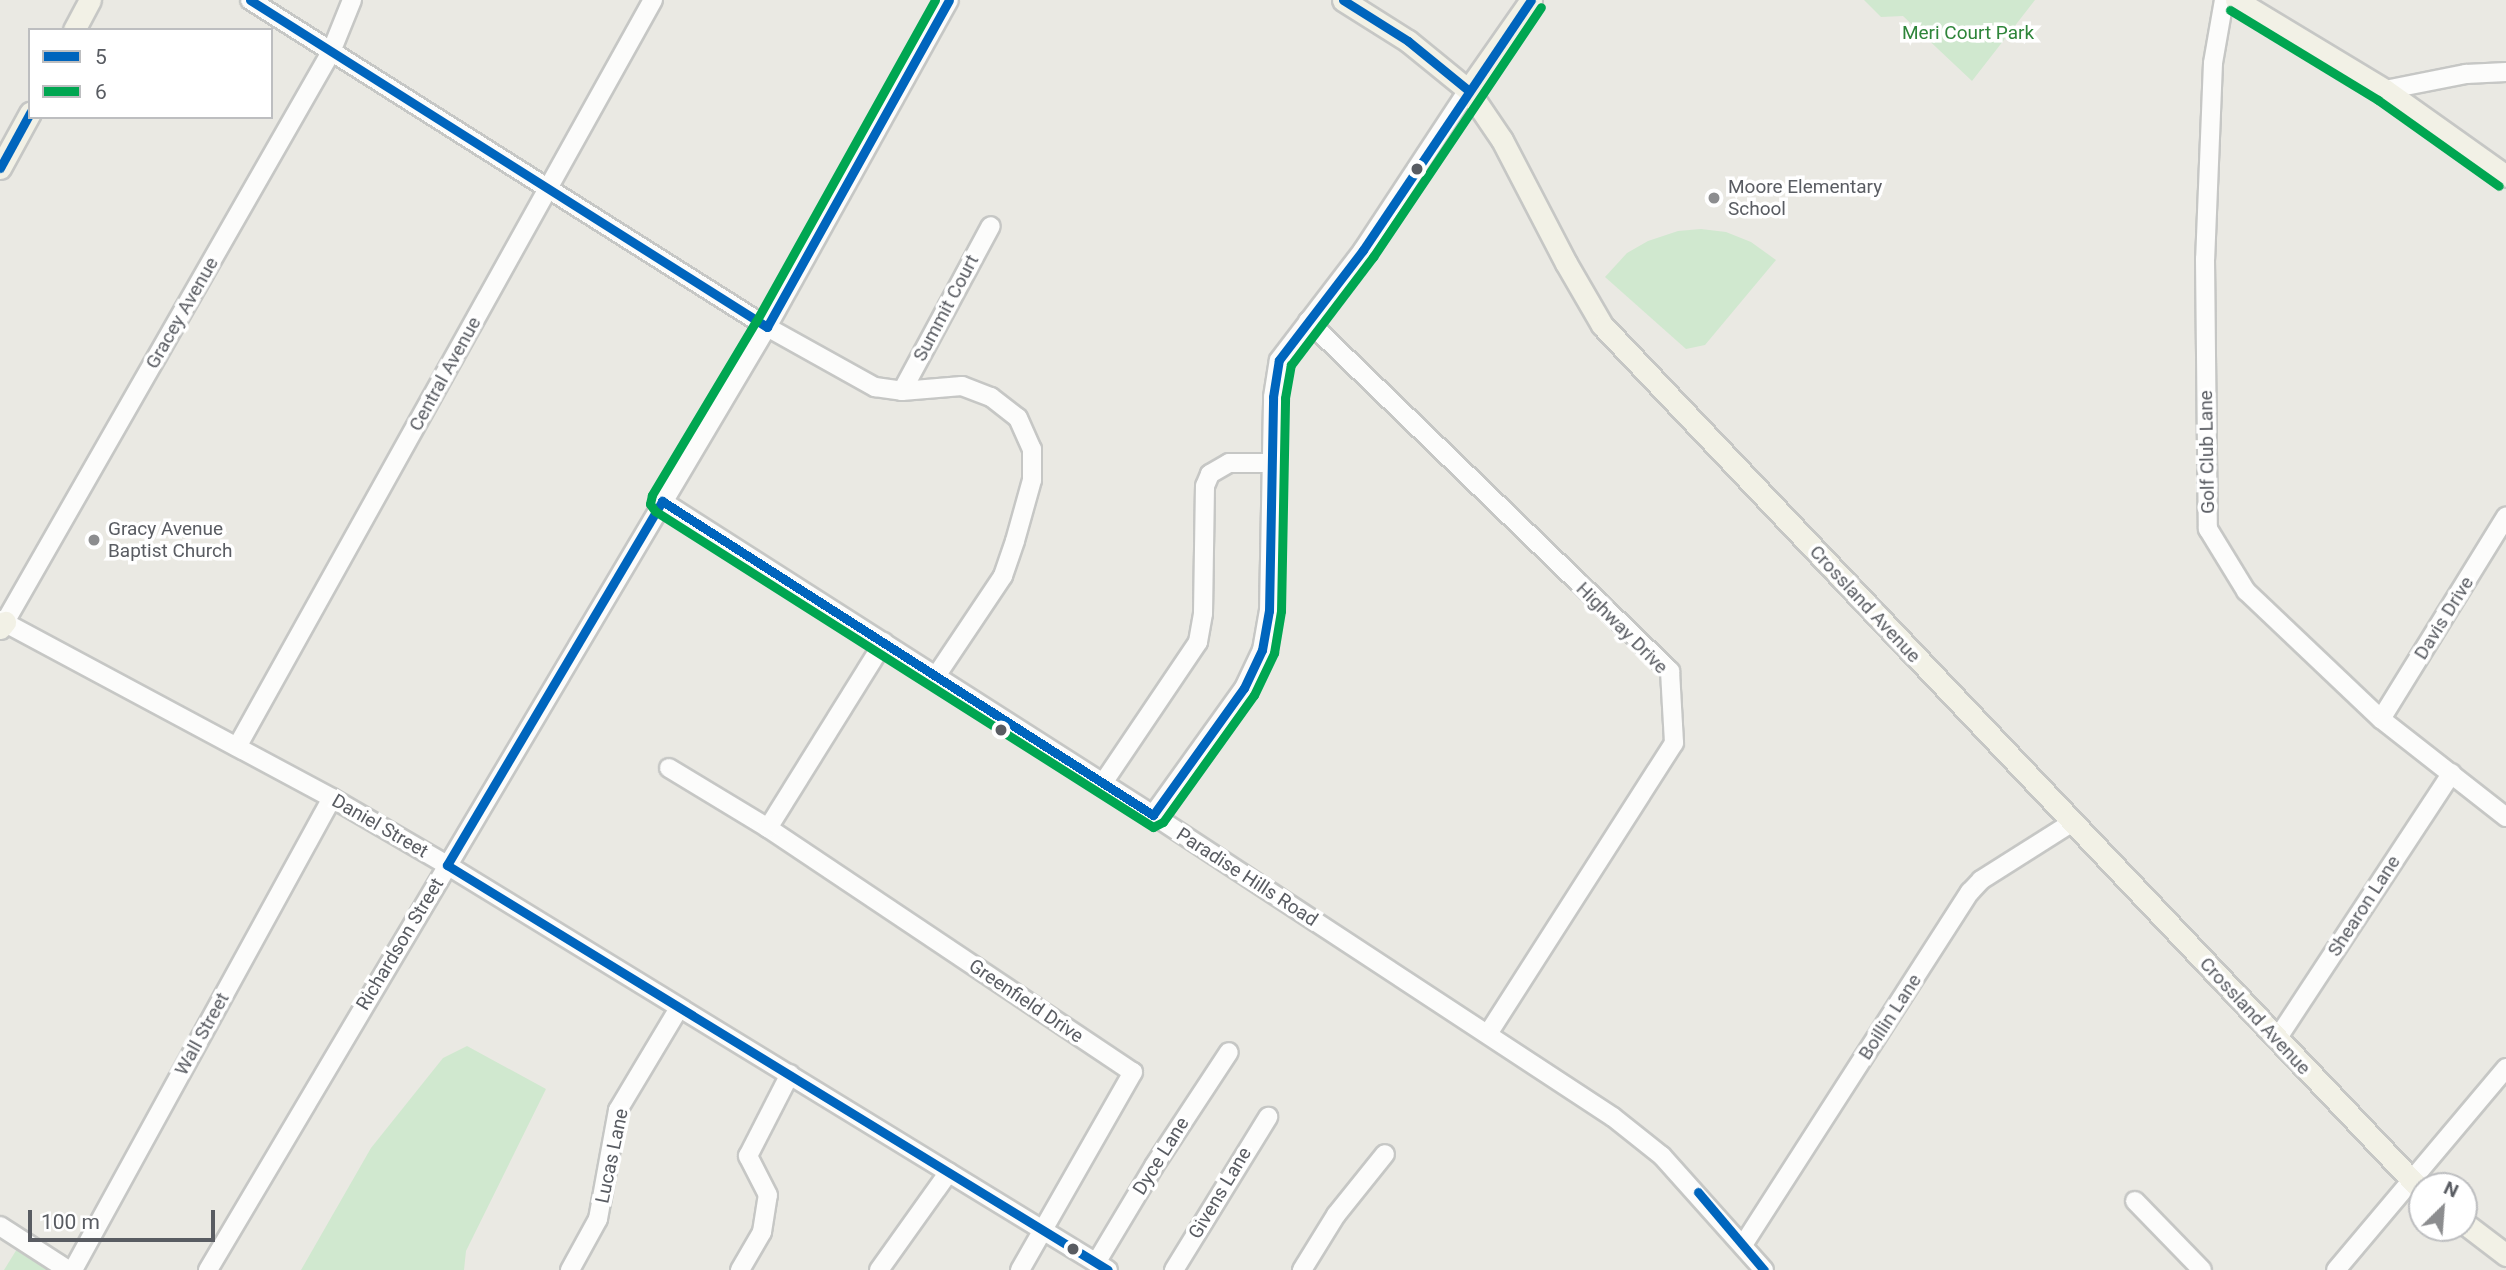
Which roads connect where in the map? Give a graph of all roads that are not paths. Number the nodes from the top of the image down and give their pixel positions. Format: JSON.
{"nodes":[{"id":1,"x":90,"y":0,"type":"edge"},
{"id":2,"x":250,"y":0,"type":"edge"},
{"id":3,"x":352,"y":0,"type":"edge"},
{"id":4,"x":653,"y":0,"type":"edge"},
{"id":5,"x":949,"y":0,"type":"edge"},
{"id":6,"x":1342,"y":0,"type":"edge"},
{"id":7,"x":1531,"y":0,"type":"edge"},
{"id":8,"x":2224,"y":0,"type":"edge"},
{"id":9,"x":2249,"y":3,"type":"edge"},
{"id":10,"x":75,"y":28,"type":"edge"},
{"id":11,"x":331,"y":52,"type":"junction"},
{"id":12,"x":2506,"y":72,"type":"edge"},
{"id":13,"x":1468,"y":90,"type":"junction"},
{"id":14,"x":2385,"y":90,"type":"junction"},
{"id":15,"x":28,"y":117,"type":"edge"},
{"id":16,"x":0,"y":168,"type":"edge"},
{"id":17,"x":2506,"y":176,"type":"edge"},
{"id":18,"x":549,"y":188,"type":"junction"},
{"id":19,"x":991,"y":226,"type":"dead end"},
{"id":20,"x":1308,"y":321,"type":"junction"},
{"id":21,"x":767,"y":327,"type":"junction"},
{"id":22,"x":902,"y":391,"type":"junction"},
{"id":23,"x":1271,"y":463,"type":"junction"},
{"id":24,"x":662,"y":500,"type":"junction"},
{"id":25,"x":2504,"y":524,"type":"edge"},
{"id":26,"x":2,"y":623,"type":"edge"},
{"id":27,"x":884,"y":642,"type":"junction"},
{"id":28,"x":936,"y":676,"type":"junction"},
{"id":29,"x":2381,"y":719,"type":"junction"},
{"id":30,"x":237,"y":747,"type":"junction"},
{"id":31,"x":668,"y":768,"type":"dead end"},
{"id":32,"x":2452,"y":773,"type":"junction"},
{"id":33,"x":1103,"y":783,"type":"junction"},
{"id":34,"x":332,"y":798,"type":"junction"},
{"id":35,"x":1153,"y":815,"type":"junction"},
{"id":36,"x":2506,"y":817,"type":"edge"},
{"id":37,"x":2071,"y":823,"type":"junction"},
{"id":38,"x":768,"y":828,"type":"junction"},
{"id":39,"x":447,"y":865,"type":"junction"},
{"id":40,"x":679,"y":1007,"type":"junction"},
{"id":41,"x":1488,"y":1034,"type":"junction"},
{"id":42,"x":2277,"y":1039,"type":"junction"},
{"id":43,"x":1229,"y":1052,"type":"dead end"},
{"id":44,"x":2506,"y":1068,"type":"edge"},
{"id":45,"x":790,"y":1074,"type":"junction"},
{"id":46,"x":1268,"y":1117,"type":"dead end"},
{"id":47,"x":1385,"y":1154,"type":"dead end"},
{"id":48,"x":949,"y":1172,"type":"junction"},
{"id":49,"x":2427,"y":1172,"type":"edge"},
{"id":50,"x":2408,"y":1178,"type":"edge"},
{"id":51,"x":2408,"y":1194,"type":"edge"},
{"id":52,"x":2135,"y":1201,"type":"dead end"},
{"id":53,"x":0,"y":1226,"type":"edge"},
{"id":54,"x":1044,"y":1230,"type":"junction"},
{"id":55,"x":2478,"y":1234,"type":"edge"},
{"id":56,"x":1743,"y":1245,"type":"junction"},
{"id":57,"x":2506,"y":1255,"type":"edge"},
{"id":58,"x":1102,"y":1266,"type":"edge"},
{"id":59,"x":71,"y":1270,"type":"edge"},
{"id":60,"x":208,"y":1270,"type":"edge"},
{"id":61,"x":570,"y":1270,"type":"edge"},
{"id":62,"x":740,"y":1270,"type":"edge"},
{"id":63,"x":879,"y":1270,"type":"edge"},
{"id":64,"x":1020,"y":1270,"type":"edge"},
{"id":65,"x":1174,"y":1270,"type":"edge"},
{"id":66,"x":1302,"y":1270,"type":"edge"},
{"id":67,"x":1764,"y":1270,"type":"edge"},
{"id":68,"x":2202,"y":1270,"type":"edge"},
{"id":69,"x":2336,"y":1270,"type":"edge"}],
"edges":[{"from":1,"to":10,"type":"main road"},
{"from":2,"to":11,"type":"street"},
{"from":3,"to":11,"type":"street","name":"Gracey Avenue"},
{"from":4,"to":18,"type":"street","name":"Central Avenue"},
{"from":5,"to":21,"type":"street","name":"Richardson Street"},
{"from":6,"to":13,"type":"main road","name":"Crossland Avenue"},
{"from":7,"to":13,"type":"main road"},
{"from":8,"to":29,"type":"street","name":"Golf Club Lane"},
{"from":9,"to":14,"type":"main road"},
{"from":11,"to":18,"type":"street"},
{"from":11,"to":26,"type":"street","name":"Gracey Avenue"},
{"from":12,"to":14,"type":"street"},
{"from":13,"to":20,"type":"street"},
{"from":13,"to":37,"type":"main road","name":"Crossland Avenue"},
{"from":14,"to":17,"type":"main road"},
{"from":15,"to":16,"type":"main road"},
{"from":18,"to":21,"type":"street"},
{"from":18,"to":30,"type":"street","name":"Central Avenue"},
{"from":19,"to":22,"type":"street","name":"Summit Court"},
{"from":20,"to":23,"type":"street"},
{"from":20,"to":41,"type":"street","name":"Highway Drive"},
{"from":21,"to":22,"type":"street"},
{"from":21,"to":24,"type":"street","name":"Richardson Street"},
{"from":22,"to":28,"type":"street"},
{"from":23,"to":33,"type":"street"},
{"from":23,"to":35,"type":"street"},
{"from":24,"to":27,"type":"street","name":"Paradise Hills Road"},
{"from":24,"to":39,"type":"street","name":"Richardson Street"},
{"from":25,"to":29,"type":"street","name":"Davis Drive"},
{"from":26,"to":30,"type":"street","name":"Daniel Street"},
{"from":27,"to":28,"type":"street","name":"Paradise Hills Road"},
{"from":27,"to":38,"type":"street"},
{"from":28,"to":33,"type":"street","name":"Paradise Hills Road"},
{"from":29,"to":32,"type":"street","name":"Golf Club Lane"},
{"from":30,"to":34,"type":"street","name":"Daniel Street"},
{"from":31,"to":38,"type":"street","name":"Greenfield Drive"},
{"from":32,"to":36,"type":"street","name":"Golf Club Lane"},
{"from":32,"to":42,"type":"street","name":"Shearon Lane"},
{"from":33,"to":35,"type":"street","name":"Paradise Hills Road"},
{"from":34,"to":39,"type":"street","name":"Daniel Street"},
{"from":34,"to":59,"type":"street","name":"Wall Street"},
{"from":35,"to":41,"type":"street","name":"Paradise Hills Road"},
{"from":37,"to":42,"type":"main road","name":"Crossland Avenue"},
{"from":37,"to":56,"type":"street","name":"Boillin Lane"},
{"from":38,"to":54,"type":"street","name":"Greenfield Drive"},
{"from":39,"to":40,"type":"street","name":"Daniel Street"},
{"from":39,"to":60,"type":"street","name":"Richardson Street"},
{"from":40,"to":45,"type":"street","name":"Daniel Street"},
{"from":40,"to":61,"type":"street","name":"Lucas Lane"},
{"from":41,"to":56,"type":"street","name":"Paradise Hills Road"},
{"from":42,"to":50,"type":"main road","name":"Crossland Avenue"},
{"from":43,"to":58,"type":"street","name":"Dyce Lane"},
{"from":44,"to":49,"type":"street"},
{"from":45,"to":48,"type":"street","name":"Daniel Street"},
{"from":45,"to":62,"type":"street"},
{"from":46,"to":65,"type":"street","name":"Givens Lane"},
{"from":47,"to":66,"type":"street"},
{"from":48,"to":54,"type":"street","name":"Daniel Street"},
{"from":48,"to":63,"type":"street"},
{"from":51,"to":69,"type":"street"},
{"from":52,"to":68,"type":"street"},
{"from":53,"to":59,"type":"street"},
{"from":54,"to":58,"type":"street","name":"Daniel Street"},
{"from":54,"to":64,"type":"street"},
{"from":55,"to":57,"type":"main road"},
{"from":56,"to":67,"type":"street","name":"Paradise Hills Road"}]}
